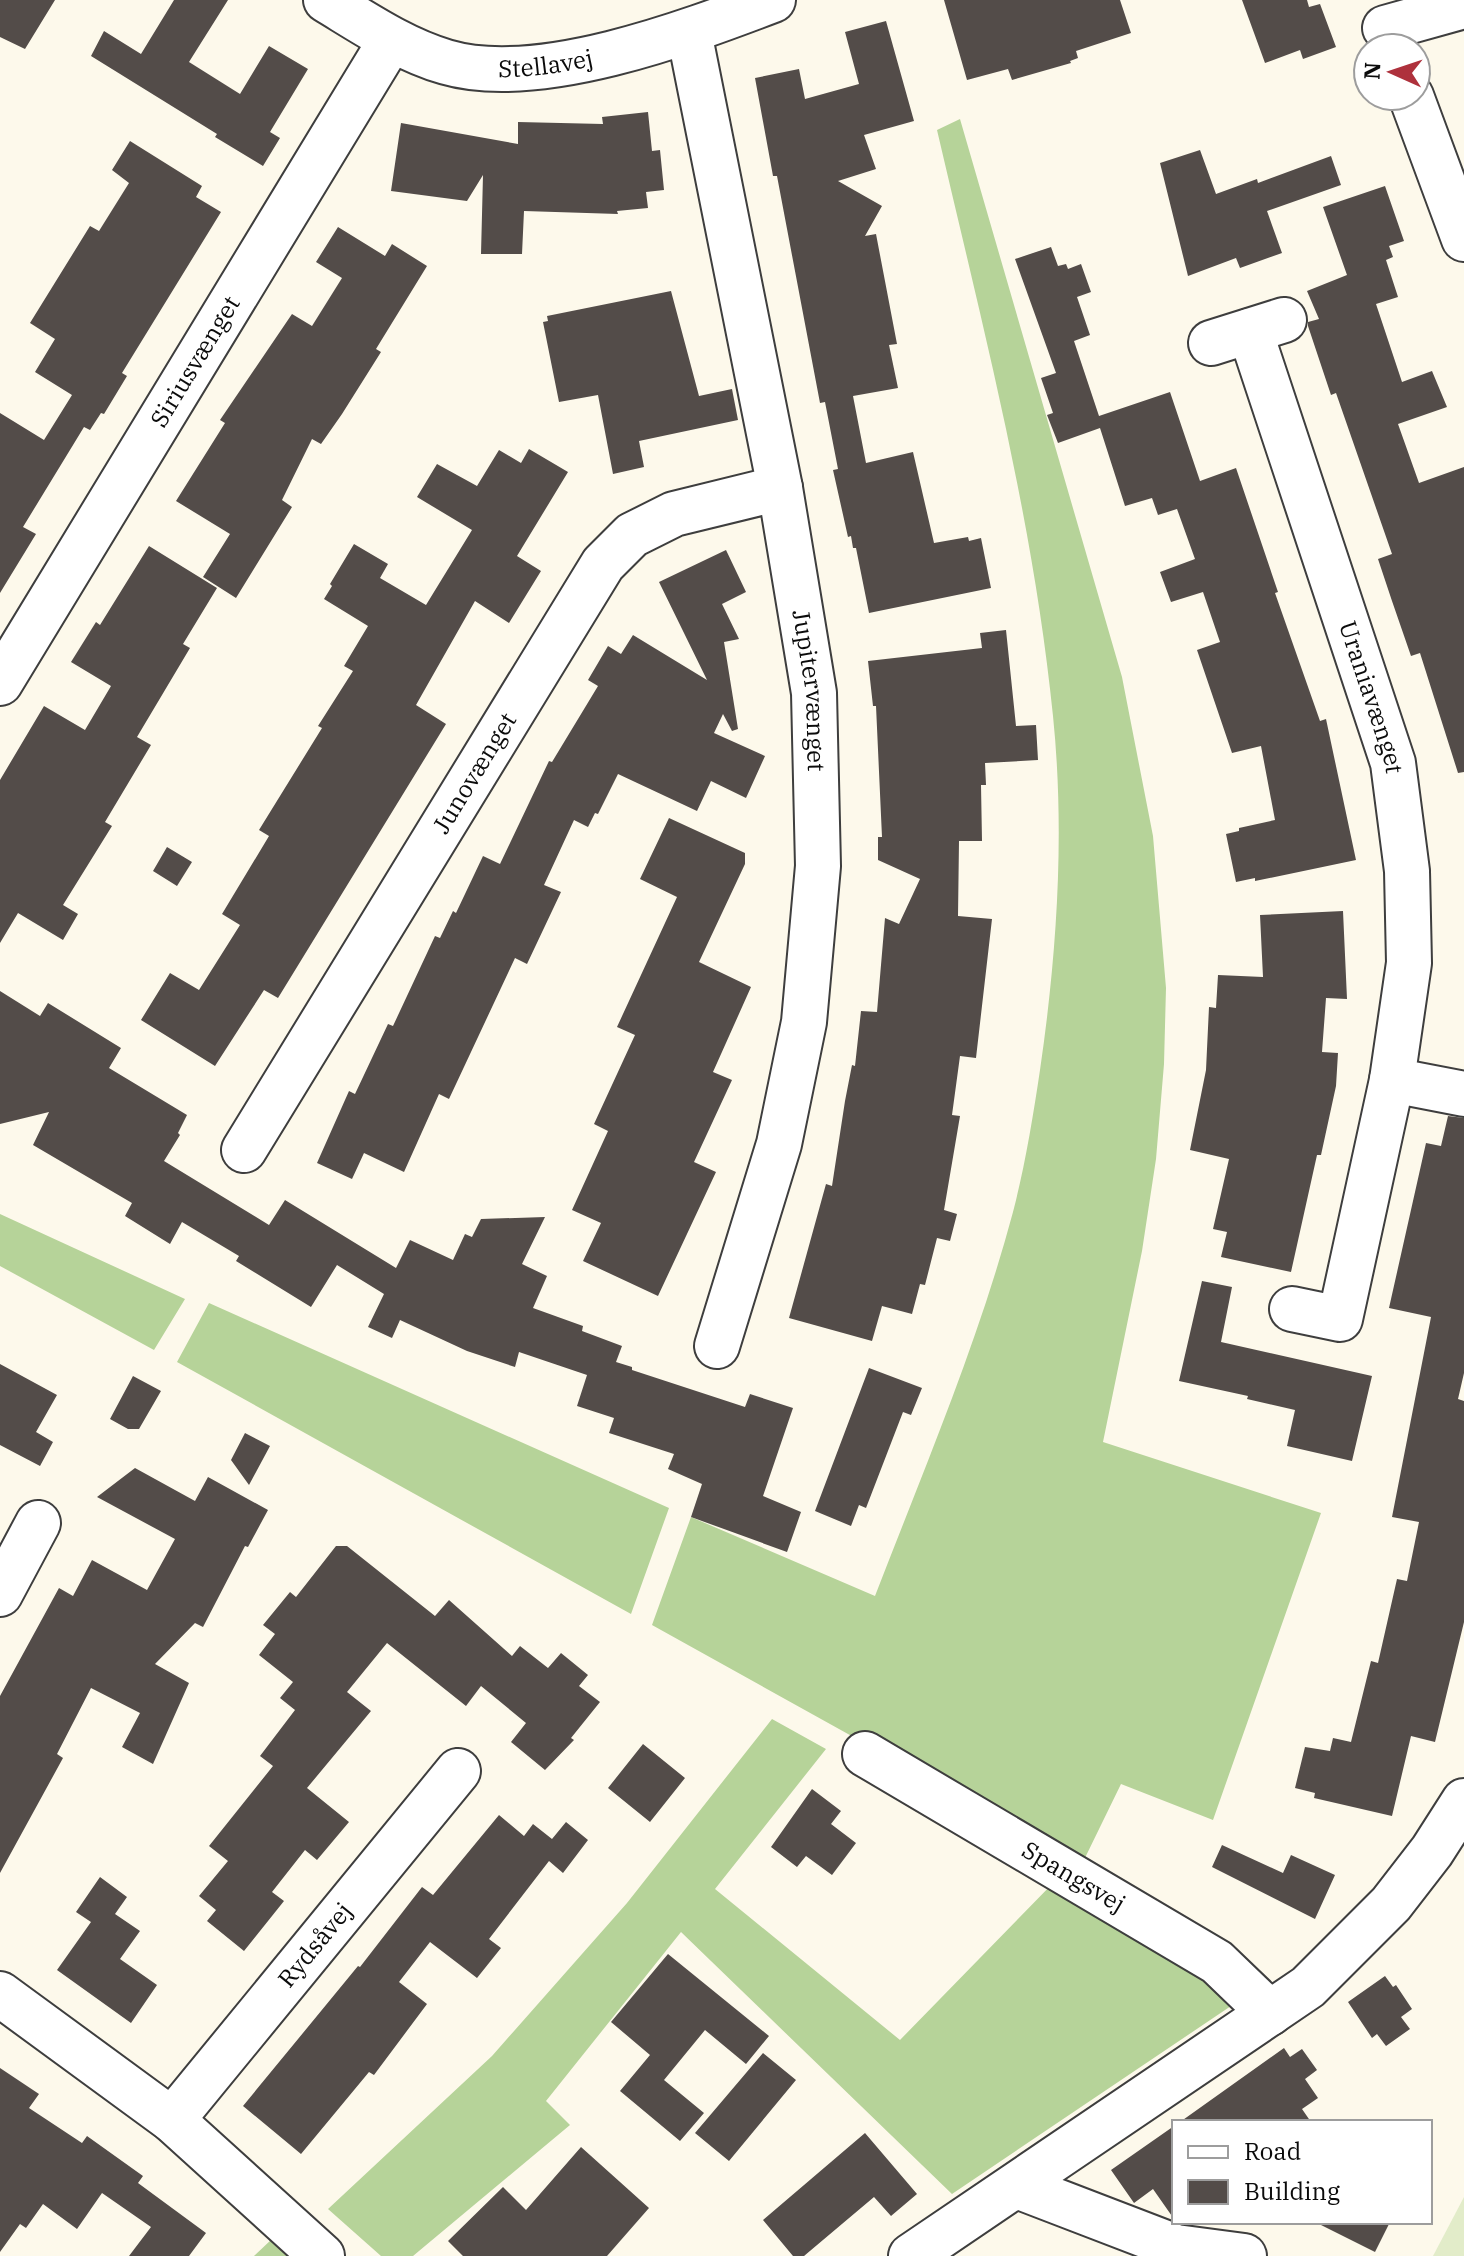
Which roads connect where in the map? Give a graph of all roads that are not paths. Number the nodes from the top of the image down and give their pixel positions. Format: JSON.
{"nodes":[{"id":1,"x":326,"y":0,"type":"edge"},
{"id":2,"x":773,"y":0,"type":"edge"},
{"id":3,"x":1464,"y":6,"type":"edge"},
{"id":4,"x":1385,"y":25,"type":"edge"},
{"id":5,"x":689,"y":32,"type":"junction"},
{"id":6,"x":391,"y":40,"type":"junction"},
{"id":7,"x":1417,"y":112,"type":"edge"},
{"id":8,"x":1464,"y":239,"type":"edge"},
{"id":9,"x":1248,"y":331,"type":"dead end"},
{"id":10,"x":780,"y":488,"type":"junction"},
{"id":11,"x":0,"y":683,"type":"edge"},
{"id":12,"x":1392,"y":1080,"type":"junction"},
{"id":13,"x":1464,"y":1094,"type":"edge"},
{"id":14,"x":244,"y":1150,"type":"dead end"},
{"id":15,"x":1292,"y":1309,"type":"dead end"},
{"id":16,"x":717,"y":1346,"type":"dead end"},
{"id":17,"x":38,"y":1523,"type":"dead end"},
{"id":18,"x":0,"y":1594,"type":"edge"},
{"id":19,"x":865,"y":1754,"type":"dead end"},
{"id":20,"x":458,"y":1771,"type":"dead end"},
{"id":21,"x":1464,"y":1801,"type":"edge"},
{"id":22,"x":0,"y":1994,"type":"edge"},
{"id":23,"x":1270,"y":2013,"type":"junction"},
{"id":24,"x":172,"y":2120,"type":"junction"},
{"id":25,"x":1017,"y":2186,"type":"junction"},
{"id":26,"x":322,"y":2256,"type":"edge"},
{"id":27,"x":911,"y":2256,"type":"edge"},
{"id":28,"x":1244,"y":2256,"type":"edge"}],
"edges":[{"from":1,"to":6,"type":"street","name":"Stellavej"},
{"from":2,"to":5,"type":"street","name":"Stellavej"},
{"from":3,"to":4,"type":"street"},
{"from":5,"to":6,"type":"street","name":"Stellavej"},
{"from":5,"to":10,"type":"street","name":"Jupitervænget"},
{"from":6,"to":11,"type":"street","name":"Siriusvænget"},
{"from":7,"to":8,"type":"street"},
{"from":9,"to":12,"type":"street","name":"Uraniavænget"},
{"from":10,"to":14,"type":"street","name":"Junovænget"},
{"from":10,"to":16,"type":"street","name":"Jupitervænget"},
{"from":12,"to":13,"type":"street"},
{"from":12,"to":15,"type":"street","name":"Uraniavænget"},
{"from":17,"to":18,"type":"street"},
{"from":19,"to":23,"type":"street","name":"Spangsvej"},
{"from":20,"to":24,"type":"street","name":"Rydsåvej"},
{"from":21,"to":23,"type":"street"},
{"from":22,"to":24,"type":"street"},
{"from":23,"to":25,"type":"street"},
{"from":24,"to":26,"type":"street"},
{"from":25,"to":27,"type":"street"},
{"from":25,"to":28,"type":"street"}]}
